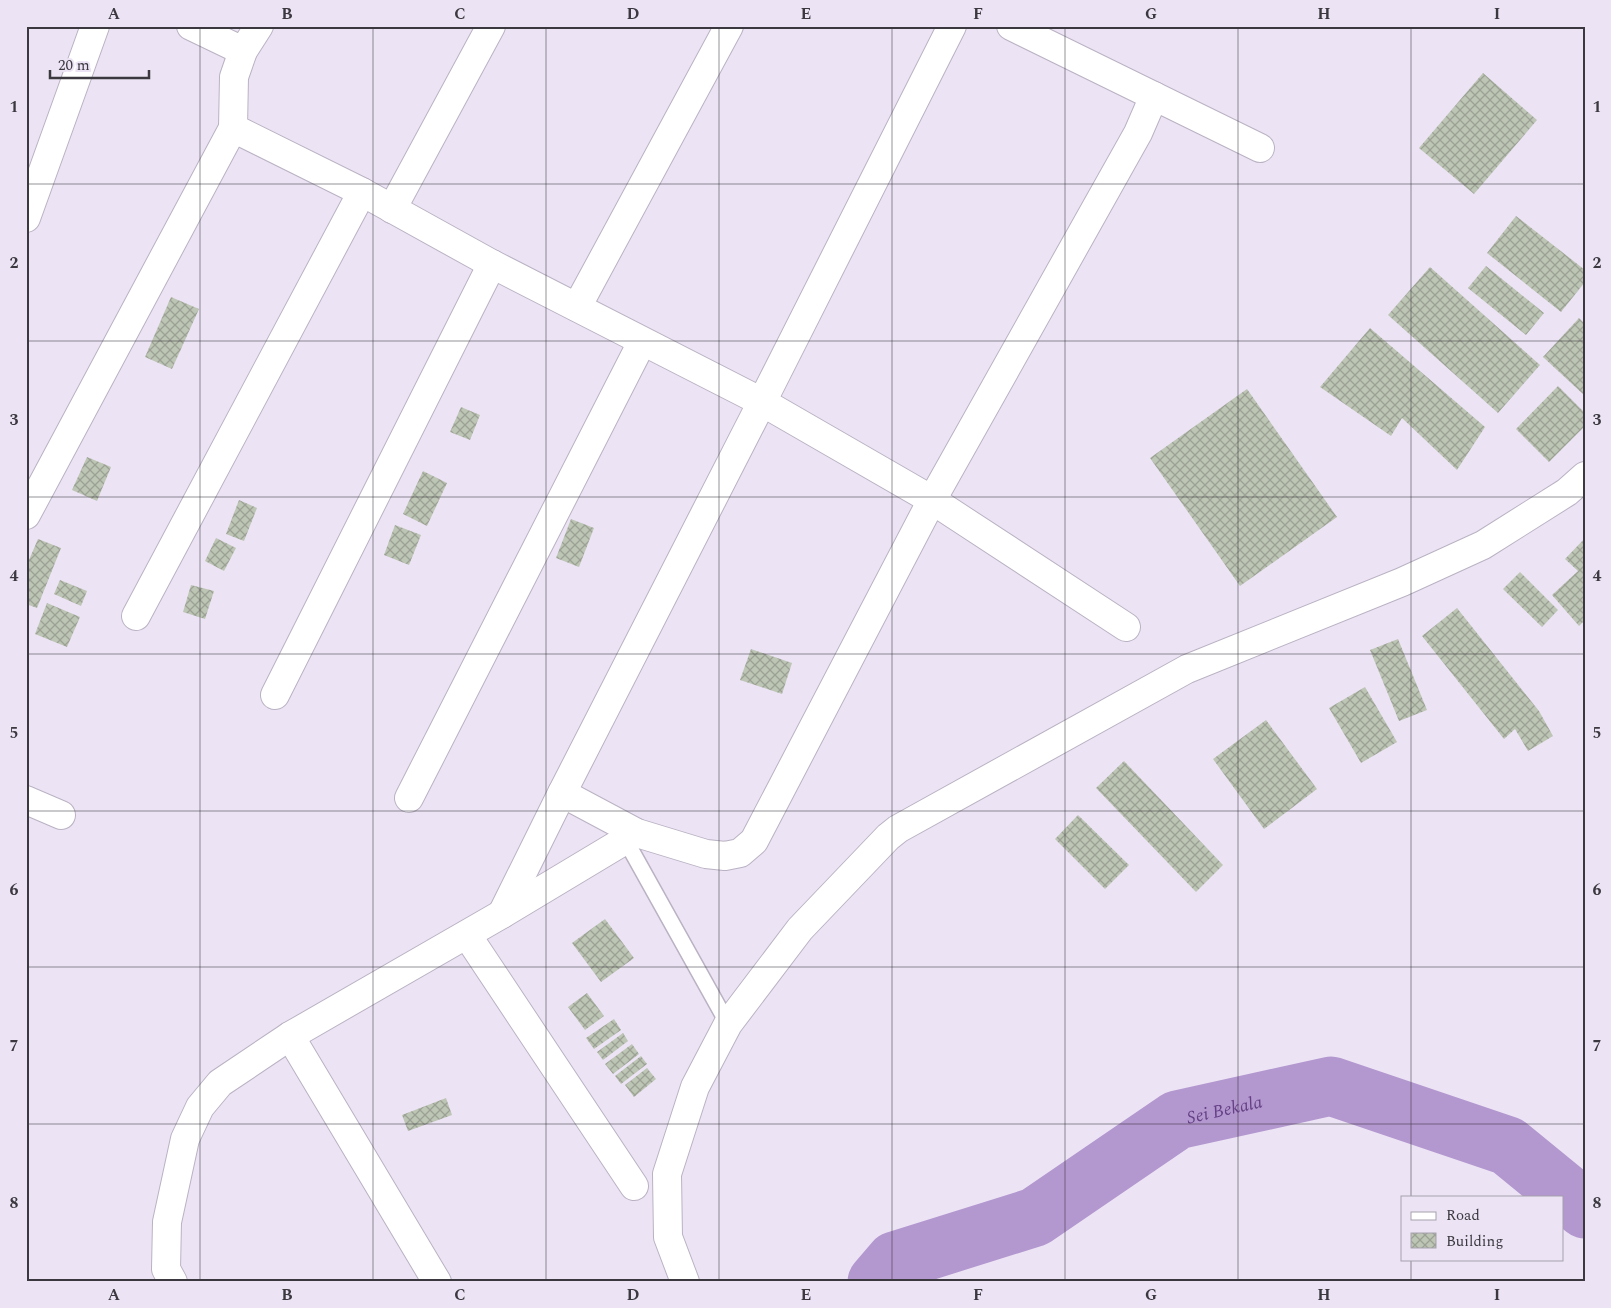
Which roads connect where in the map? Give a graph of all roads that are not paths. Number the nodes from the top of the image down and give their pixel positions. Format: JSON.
{"nodes":[{"id":1,"x":95,"y":26,"type":"edge"},
{"id":2,"x":192,"y":26,"type":"edge"},
{"id":3,"x":258,"y":26,"type":"edge"},
{"id":4,"x":491,"y":26,"type":"edge"},
{"id":5,"x":729,"y":26,"type":"edge"},
{"id":6,"x":952,"y":26,"type":"edge"},
{"id":7,"x":1011,"y":26,"type":"edge"},
{"id":8,"x":243,"y":51,"type":"junction"},
{"id":9,"x":1154,"y":96,"type":"junction"},
{"id":10,"x":232,"y":128,"type":"junction"},
{"id":11,"x":1260,"y":148,"type":"dead end"},
{"id":12,"x":362,"y":192,"type":"junction"},
{"id":13,"x":392,"y":208,"type":"junction"},
{"id":14,"x":26,"y":218,"type":"edge"},
{"id":15,"x":492,"y":264,"type":"junction"},
{"id":16,"x":577,"y":307,"type":"junction"},
{"id":17,"x":642,"y":342,"type":"junction"},
{"id":18,"x":762,"y":402,"type":"junction"},
{"id":19,"x":1585,"y":476,"type":"edge"},
{"id":20,"x":932,"y":500,"type":"junction"},
{"id":21,"x":26,"y":515,"type":"edge"},
{"id":22,"x":136,"y":616,"type":"dead end"},
{"id":23,"x":1126,"y":627,"type":"dead end"},
{"id":24,"x":275,"y":695,"type":"dead end"},
{"id":25,"x":562,"y":792,"type":"junction"},
{"id":26,"x":409,"y":798,"type":"dead end"},
{"id":27,"x":26,"y":800,"type":"edge"},
{"id":28,"x":61,"y":815,"type":"dead end"},
{"id":29,"x":632,"y":837,"type":"junction"},
{"id":30,"x":502,"y":914,"type":"junction"},
{"id":31,"x":467,"y":935,"type":"junction"},
{"id":32,"x":728,"y":1024,"type":"junction"},
{"id":33,"x":290,"y":1036,"type":"junction"},
{"id":34,"x":634,"y":1186,"type":"dead end"},
{"id":35,"x":173,"y":1282,"type":"edge"},
{"id":36,"x":436,"y":1282,"type":"edge"},
{"id":37,"x":684,"y":1282,"type":"edge"}],
"edges":[{"from":1,"to":14,"type":"street"},
{"from":2,"to":8,"type":"street"},
{"from":3,"to":8,"type":"street"},
{"from":4,"to":13,"type":"street"},
{"from":5,"to":16,"type":"street"},
{"from":6,"to":18,"type":"street"},
{"from":7,"to":9,"type":"street"},
{"from":8,"to":10,"type":"street"},
{"from":9,"to":11,"type":"street"},
{"from":9,"to":20,"type":"street"},
{"from":10,"to":12,"type":"street"},
{"from":10,"to":21,"type":"street"},
{"from":12,"to":13,"type":"street"},
{"from":12,"to":22,"type":"street"},
{"from":13,"to":15,"type":"street"},
{"from":15,"to":16,"type":"street"},
{"from":15,"to":24,"type":"street"},
{"from":16,"to":17,"type":"street"},
{"from":17,"to":18,"type":"street"},
{"from":17,"to":26,"type":"street"},
{"from":18,"to":20,"type":"street"},
{"from":18,"to":25,"type":"street"},
{"from":19,"to":32,"type":"street"},
{"from":20,"to":23,"type":"street"},
{"from":20,"to":29,"type":"street"},
{"from":25,"to":29,"type":"street"},
{"from":25,"to":30,"type":"street"},
{"from":27,"to":28,"type":"street"},
{"from":29,"to":30,"type":"street"},
{"from":29,"to":32,"type":"lane"},
{"from":30,"to":31,"type":"street"},
{"from":31,"to":33,"type":"street"},
{"from":31,"to":34,"type":"street"},
{"from":32,"to":37,"type":"street"},
{"from":33,"to":35,"type":"street"},
{"from":33,"to":36,"type":"street"}]}
